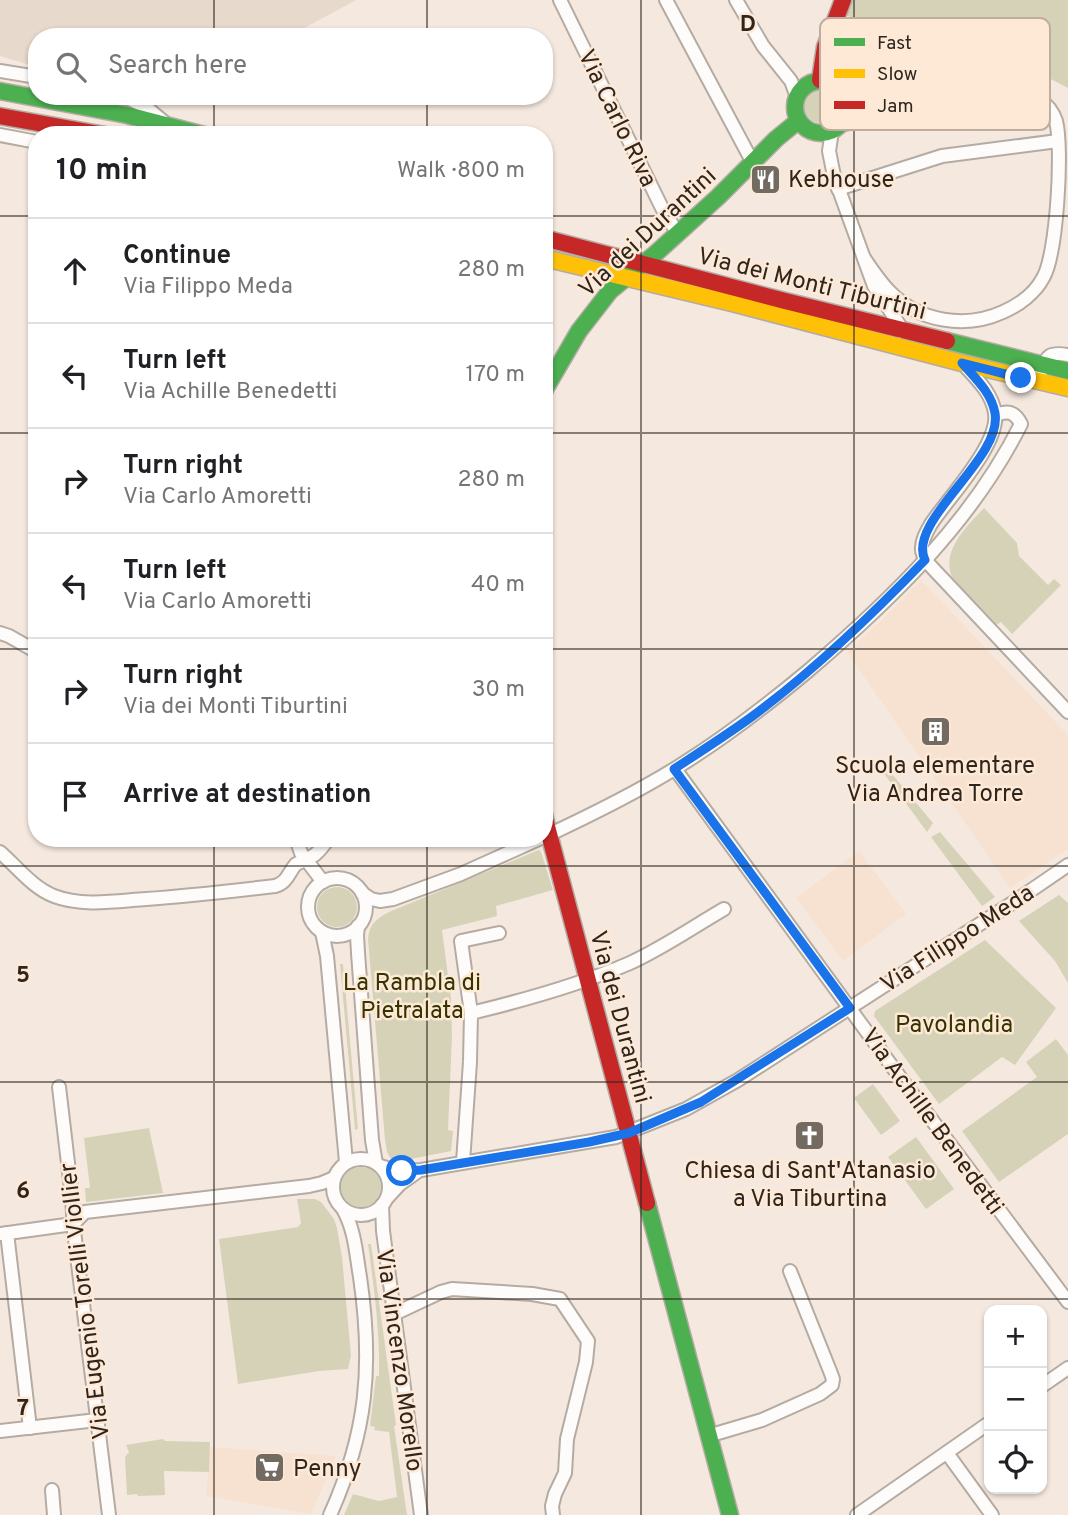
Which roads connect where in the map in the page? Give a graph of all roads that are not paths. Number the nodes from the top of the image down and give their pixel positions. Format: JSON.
{"nodes":[{"id":1,"x":560,"y":0,"type":"edge"},
{"id":2,"x":666,"y":0,"type":"edge"},
{"id":3,"x":736,"y":0,"type":"edge"},
{"id":4,"x":0,"y":71,"type":"edge"},
{"id":5,"x":28,"y":76,"type":"edge"},
{"id":6,"x":820,"y":80,"type":"edge"},
{"id":7,"x":0,"y":91,"type":"edge"},
{"id":8,"x":28,"y":96,"type":"edge"},
{"id":9,"x":797,"y":97,"type":"junction"},
{"id":10,"x":73,"y":105,"type":"edge"},
{"id":11,"x":142,"y":105,"type":"edge"},
{"id":12,"x":1050,"y":111,"type":"edge"},
{"id":13,"x":0,"y":116,"type":"edge"},
{"id":14,"x":798,"y":121,"type":"junction"},
{"id":15,"x":167,"y":124,"type":"junction"},
{"id":16,"x":55,"y":126,"type":"edge"},
{"id":17,"x":174,"y":126,"type":"edge"},
{"id":18,"x":832,"y":130,"type":"edge"},
{"id":19,"x":835,"y":130,"type":"edge"},
{"id":20,"x":0,"y":135,"type":"edge"},
{"id":21,"x":28,"y":140,"type":"edge"},
{"id":22,"x":1058,"y":141,"type":"junction"},
{"id":23,"x":753,"y":163,"type":"junction"},
{"id":24,"x":838,"y":189,"type":"junction"},
{"id":25,"x":678,"y":234,"type":"junction"},
{"id":26,"x":553,"y":240,"type":"edge"},
{"id":27,"x":864,"y":258,"type":"junction"},
{"id":28,"x":553,"y":260,"type":"edge"},
{"id":29,"x":645,"y":264,"type":"junction"},
{"id":30,"x":627,"y":278,"type":"junction"},
{"id":31,"x":902,"y":329,"type":"junction"},
{"id":32,"x":898,"y":346,"type":"junction"},
{"id":33,"x":1068,"y":355,"type":"edge"},
{"id":34,"x":962,"y":363,"type":"junction"},
{"id":35,"x":1043,"y":365,"type":"junction"},
{"id":36,"x":1068,"y":371,"type":"edge"},
{"id":37,"x":553,"y":374,"type":"edge"},
{"id":38,"x":1038,"y":381,"type":"junction"},
{"id":39,"x":1068,"y":388,"type":"edge"},
{"id":40,"x":996,"y":415,"type":"junction"},
{"id":41,"x":925,"y":560,"type":"junction"},
{"id":42,"x":0,"y":633,"type":"edge"},
{"id":43,"x":28,"y":647,"type":"edge"},
{"id":44,"x":1068,"y":712,"type":"edge"},
{"id":45,"x":674,"y":769,"type":"junction"},
{"id":46,"x":553,"y":832,"type":"edge"},
{"id":47,"x":299,"y":847,"type":"edge"},
{"id":48,"x":322,"y":847,"type":"edge"},
{"id":49,"x":521,"y":847,"type":"edge"},
{"id":50,"x":548,"y":847,"type":"edge"},
{"id":51,"x":0,"y":852,"type":"edge"},
{"id":52,"x":306,"y":860,"type":"junction"},
{"id":53,"x":1068,"y":865,"type":"edge"},
{"id":54,"x":323,"y":882,"type":"junction"},
{"id":55,"x":362,"y":893,"type":"junction"},
{"id":56,"x":724,"y":909,"type":"dead end"},
{"id":57,"x":358,"y":926,"type":"junction"},
{"id":58,"x":322,"y":932,"type":"junction"},
{"id":59,"x":499,"y":933,"type":"dead end"},
{"id":60,"x":588,"y":979,"type":"junction"},
{"id":61,"x":850,"y":1008,"type":"junction"},
{"id":62,"x":471,"y":1013,"type":"junction"},
{"id":63,"x":59,"y":1087,"type":"dead end"},
{"id":64,"x":629,"y":1133,"type":"junction"},
{"id":65,"x":346,"y":1162,"type":"junction"},
{"id":66,"x":463,"y":1162,"type":"junction"},
{"id":67,"x":378,"y":1164,"type":"junction"},
{"id":68,"x":421,"y":1170,"type":"junction"},
{"id":69,"x":334,"y":1178,"type":"junction"},
{"id":70,"x":309,"y":1186,"type":"junction"},
{"id":71,"x":335,"y":1198,"type":"junction"},
{"id":72,"x":385,"y":1201,"type":"junction"},
{"id":73,"x":343,"y":1209,"type":"junction"},
{"id":74,"x":74,"y":1224,"type":"junction"},
{"id":75,"x":4,"y":1234,"type":"edge"},
{"id":76,"x":790,"y":1270,"type":"dead end"},
{"id":77,"x":1068,"y":1302,"type":"edge"},
{"id":78,"x":394,"y":1314,"type":"junction"},
{"id":79,"x":1068,"y":1368,"type":"edge"},
{"id":80,"x":1047,"y":1383,"type":"edge"},
{"id":81,"x":97,"y":1420,"type":"junction"},
{"id":82,"x":984,"y":1426,"type":"edge"},
{"id":83,"x":30,"y":1427,"type":"junction"},
{"id":84,"x":0,"y":1431,"type":"edge"},
{"id":85,"x":708,"y":1436,"type":"junction"},
{"id":86,"x":947,"y":1452,"type":"junction"},
{"id":87,"x":52,"y":1490,"type":"dead end"},
{"id":88,"x":54,"y":1515,"type":"edge"},
{"id":89,"x":109,"y":1515,"type":"edge"},
{"id":90,"x":330,"y":1515,"type":"edge"},
{"id":91,"x":421,"y":1515,"type":"edge"},
{"id":92,"x":553,"y":1515,"type":"edge"},
{"id":93,"x":730,"y":1515,"type":"edge"},
{"id":94,"x":857,"y":1515,"type":"edge"},
{"id":95,"x":992,"y":1515,"type":"edge"}],
"edges":[{"from":1,"to":25,"type":"street","name":"Via Carlo Riva"},
{"from":2,"to":23,"type":"street"},
{"from":3,"to":9,"type":"street"},
{"from":4,"to":5,"type":"street"},
{"from":6,"to":9,"type":"main road"},
{"from":7,"to":8,"type":"main road"},
{"from":9,"to":14,"type":"main road"},
{"from":10,"to":15,"type":"main road"},
{"from":11,"to":15,"type":"street"},
{"from":12,"to":22,"type":"street"},
{"from":13,"to":16,"type":"main road"},
{"from":14,"to":18,"type":"main road"},
{"from":14,"to":23,"type":"main road","name":"Via dei Durantini"},
{"from":15,"to":17,"type":"main road"},
{"from":19,"to":24,"type":"street"},
{"from":20,"to":21,"type":"street"},
{"from":22,"to":24,"type":"street"},
{"from":22,"to":27,"type":"street"},
{"from":23,"to":25,"type":"main road","name":"Via dei Durantini"},
{"from":24,"to":27,"type":"street"},
{"from":25,"to":29,"type":"main road","name":"Via dei Durantini"},
{"from":26,"to":29,"type":"main road","name":"Via dei Monti Tiburtini"},
{"from":27,"to":31,"type":"street"},
{"from":28,"to":30,"type":"main road","name":"Via dei Monti Tiburtini"},
{"from":29,"to":30,"type":"main road","name":"Via dei Durantini"},
{"from":29,"to":31,"type":"main road","name":"Via dei Monti Tiburtini"},
{"from":30,"to":32,"type":"main road","name":"Via dei Monti Tiburtini"},
{"from":30,"to":37,"type":"main road","name":"Via dei Durantini"},
{"from":31,"to":32,"type":"street"},
{"from":31,"to":35,"type":"main road","name":"Via dei Monti Tiburtini"},
{"from":32,"to":34,"type":"main road","name":"Via dei Monti Tiburtini"},
{"from":33,"to":35,"type":"street"},
{"from":34,"to":38,"type":"main road","name":"Via dei Monti Tiburtini"},
{"from":34,"to":40,"type":"street"},
{"from":35,"to":36,"type":"main road","name":"Via dei Monti Tiburtini"},
{"from":35,"to":38,"type":"street"},
{"from":38,"to":39,"type":"main road","name":"Via dei Monti Tiburtini"},
{"from":40,"to":41,"type":"street"},
{"from":40,"to":41,"type":"street"},
{"from":41,"to":44,"type":"street"},
{"from":41,"to":45,"type":"street"},
{"from":42,"to":43,"type":"street"},
{"from":45,"to":46,"type":"street"},
{"from":45,"to":61,"type":"street","name":"Via Achille Benedetti"},
{"from":47,"to":52,"type":"street"},
{"from":48,"to":52,"type":"street"},
{"from":49,"to":55,"type":"street"},
{"from":50,"to":60,"type":"main road","name":"Via dei Durantini"},
{"from":51,"to":52,"type":"street"},
{"from":52,"to":54,"type":"street"},
{"from":53,"to":61,"type":"street","name":"Via Filippo Meda"},
{"from":54,"to":55,"type":"street"},
{"from":54,"to":58,"type":"street"},
{"from":55,"to":57,"type":"street"},
{"from":56,"to":60,"type":"street"},
{"from":57,"to":58,"type":"street"},
{"from":57,"to":67,"type":"street"},
{"from":58,"to":65,"type":"street"},
{"from":59,"to":62,"type":"street"},
{"from":60,"to":62,"type":"street"},
{"from":60,"to":64,"type":"main road","name":"Via dei Durantini"},
{"from":61,"to":64,"type":"street","name":"Via Filippo Meda"},
{"from":61,"to":77,"type":"street","name":"Via Achille Benedetti"},
{"from":62,"to":66,"type":"street"},
{"from":63,"to":74,"type":"street","name":"Via Eugenio Torelli Viollier"},
{"from":64,"to":66,"type":"street","name":"Via Filippo Meda"},
{"from":64,"to":85,"type":"main road","name":"Via dei Durantini"},
{"from":65,"to":67,"type":"street"},
{"from":65,"to":69,"type":"street"},
{"from":66,"to":68,"type":"street","name":"Via Filippo Meda"},
{"from":67,"to":68,"type":"street","name":"Via Filippo Meda"},
{"from":67,"to":72,"type":"street"},
{"from":68,"to":72,"type":"street","name":"Via Filippo Meda"},
{"from":69,"to":70,"type":"street"},
{"from":69,"to":71,"type":"street"},
{"from":70,"to":71,"type":"street"},
{"from":70,"to":74,"type":"street"},
{"from":71,"to":73,"type":"street"},
{"from":72,"to":73,"type":"street"},
{"from":72,"to":78,"type":"street","name":"Via Vincenzo Morello"},
{"from":73,"to":90,"type":"street"},
{"from":74,"to":75,"type":"street"},
{"from":74,"to":81,"type":"street","name":"Via Eugenio Torelli Viollier"},
{"from":75,"to":83,"type":"street"},
{"from":76,"to":85,"type":"street"},
{"from":78,"to":91,"type":"street","name":"Via Vincenzo Morello"},
{"from":78,"to":92,"type":"street"},
{"from":79,"to":80,"type":"street"},
{"from":81,"to":83,"type":"street"},
{"from":81,"to":89,"type":"street","name":"Via Eugenio Torelli Viollier"},
{"from":82,"to":86,"type":"street"},
{"from":83,"to":84,"type":"street"},
{"from":85,"to":93,"type":"main road","name":"Via dei Durantini"},
{"from":86,"to":94,"type":"street"},
{"from":86,"to":95,"type":"street"},
{"from":87,"to":88,"type":"street"}]}
